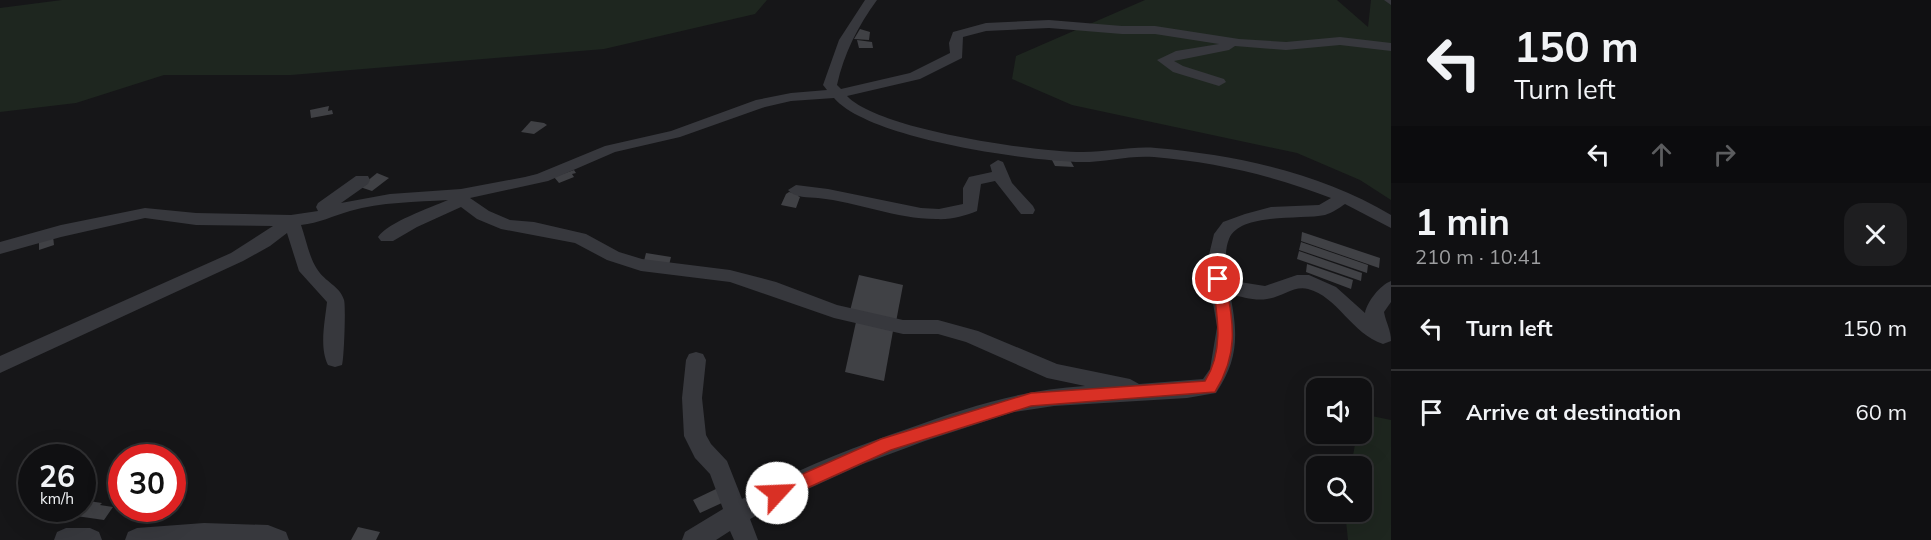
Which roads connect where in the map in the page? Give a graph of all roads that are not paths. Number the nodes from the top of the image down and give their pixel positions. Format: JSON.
{"nodes":[{"id":1,"x":871,"y":0,"type":"edge"},
{"id":2,"x":1239,"y":43,"type":"junction"},
{"id":3,"x":1391,"y":47,"type":"edge"},
{"id":4,"x":1219,"y":82,"type":"dead end"},
{"id":5,"x":835,"y":94,"type":"junction"},
{"id":6,"x":665,"y":124,"type":"dead end"},
{"id":7,"x":649,"y":141,"type":"junction"},
{"id":8,"x":1001,"y":149,"type":"junction"},
{"id":9,"x":999,"y":175,"type":"junction"},
{"id":10,"x":362,"y":180,"type":"dead end"},
{"id":11,"x":796,"y":190,"type":"dead end"},
{"id":12,"x":462,"y":197,"type":"junction"},
{"id":13,"x":1343,"y":198,"type":"junction"},
{"id":14,"x":1027,"y":210,"type":"dead end"},
{"id":15,"x":294,"y":220,"type":"junction"},
{"id":16,"x":1391,"y":222,"type":"edge"},
{"id":17,"x":387,"y":237,"type":"dead end"},
{"id":18,"x":0,"y":248,"type":"edge"},
{"id":19,"x":1219,"y":285,"type":"junction"},
{"id":20,"x":1391,"y":288,"type":"edge"},
{"id":21,"x":1387,"y":340,"type":"edge"},
{"id":22,"x":335,"y":359,"type":"dead end"},
{"id":23,"x":696,"y":360,"type":"dead end"},
{"id":24,"x":0,"y":365,"type":"edge"},
{"id":25,"x":1161,"y":392,"type":"junction"},
{"id":26,"x":735,"y":513,"type":"junction"},
{"id":27,"x":66,"y":540,"type":"edge"},
{"id":28,"x":90,"y":540,"type":"edge"},
{"id":29,"x":137,"y":540,"type":"edge"},
{"id":30,"x":277,"y":540,"type":"edge"},
{"id":31,"x":694,"y":540,"type":"edge"},
{"id":32,"x":746,"y":540,"type":"edge"}],
"edges":[{"from":1,"to":5,"type":"street"},
{"from":2,"to":3,"type":"street"},
{"from":2,"to":4,"type":"street"},
{"from":2,"to":5,"type":"street"},
{"from":5,"to":7,"type":"street"},
{"from":5,"to":8,"type":"street"},
{"from":6,"to":7,"type":"street"},
{"from":7,"to":12,"type":"street"},
{"from":8,"to":9,"type":"street"},
{"from":8,"to":13,"type":"street"},
{"from":9,"to":11,"type":"street"},
{"from":9,"to":14,"type":"street"},
{"from":10,"to":15,"type":"street"},
{"from":12,"to":15,"type":"street"},
{"from":12,"to":17,"type":"street"},
{"from":12,"to":25,"type":"street"},
{"from":13,"to":16,"type":"street"},
{"from":13,"to":19,"type":"street"},
{"from":15,"to":18,"type":"street"},
{"from":15,"to":22,"type":"street"},
{"from":15,"to":24,"type":"street"},
{"from":19,"to":21,"type":"street"},
{"from":19,"to":25,"type":"street"},
{"from":20,"to":21,"type":"street"},
{"from":23,"to":26,"type":"street"},
{"from":25,"to":26,"type":"street"},
{"from":26,"to":31,"type":"street"},
{"from":26,"to":32,"type":"street"},
{"from":27,"to":28,"type":"street"},
{"from":29,"to":30,"type":"street"}]}
